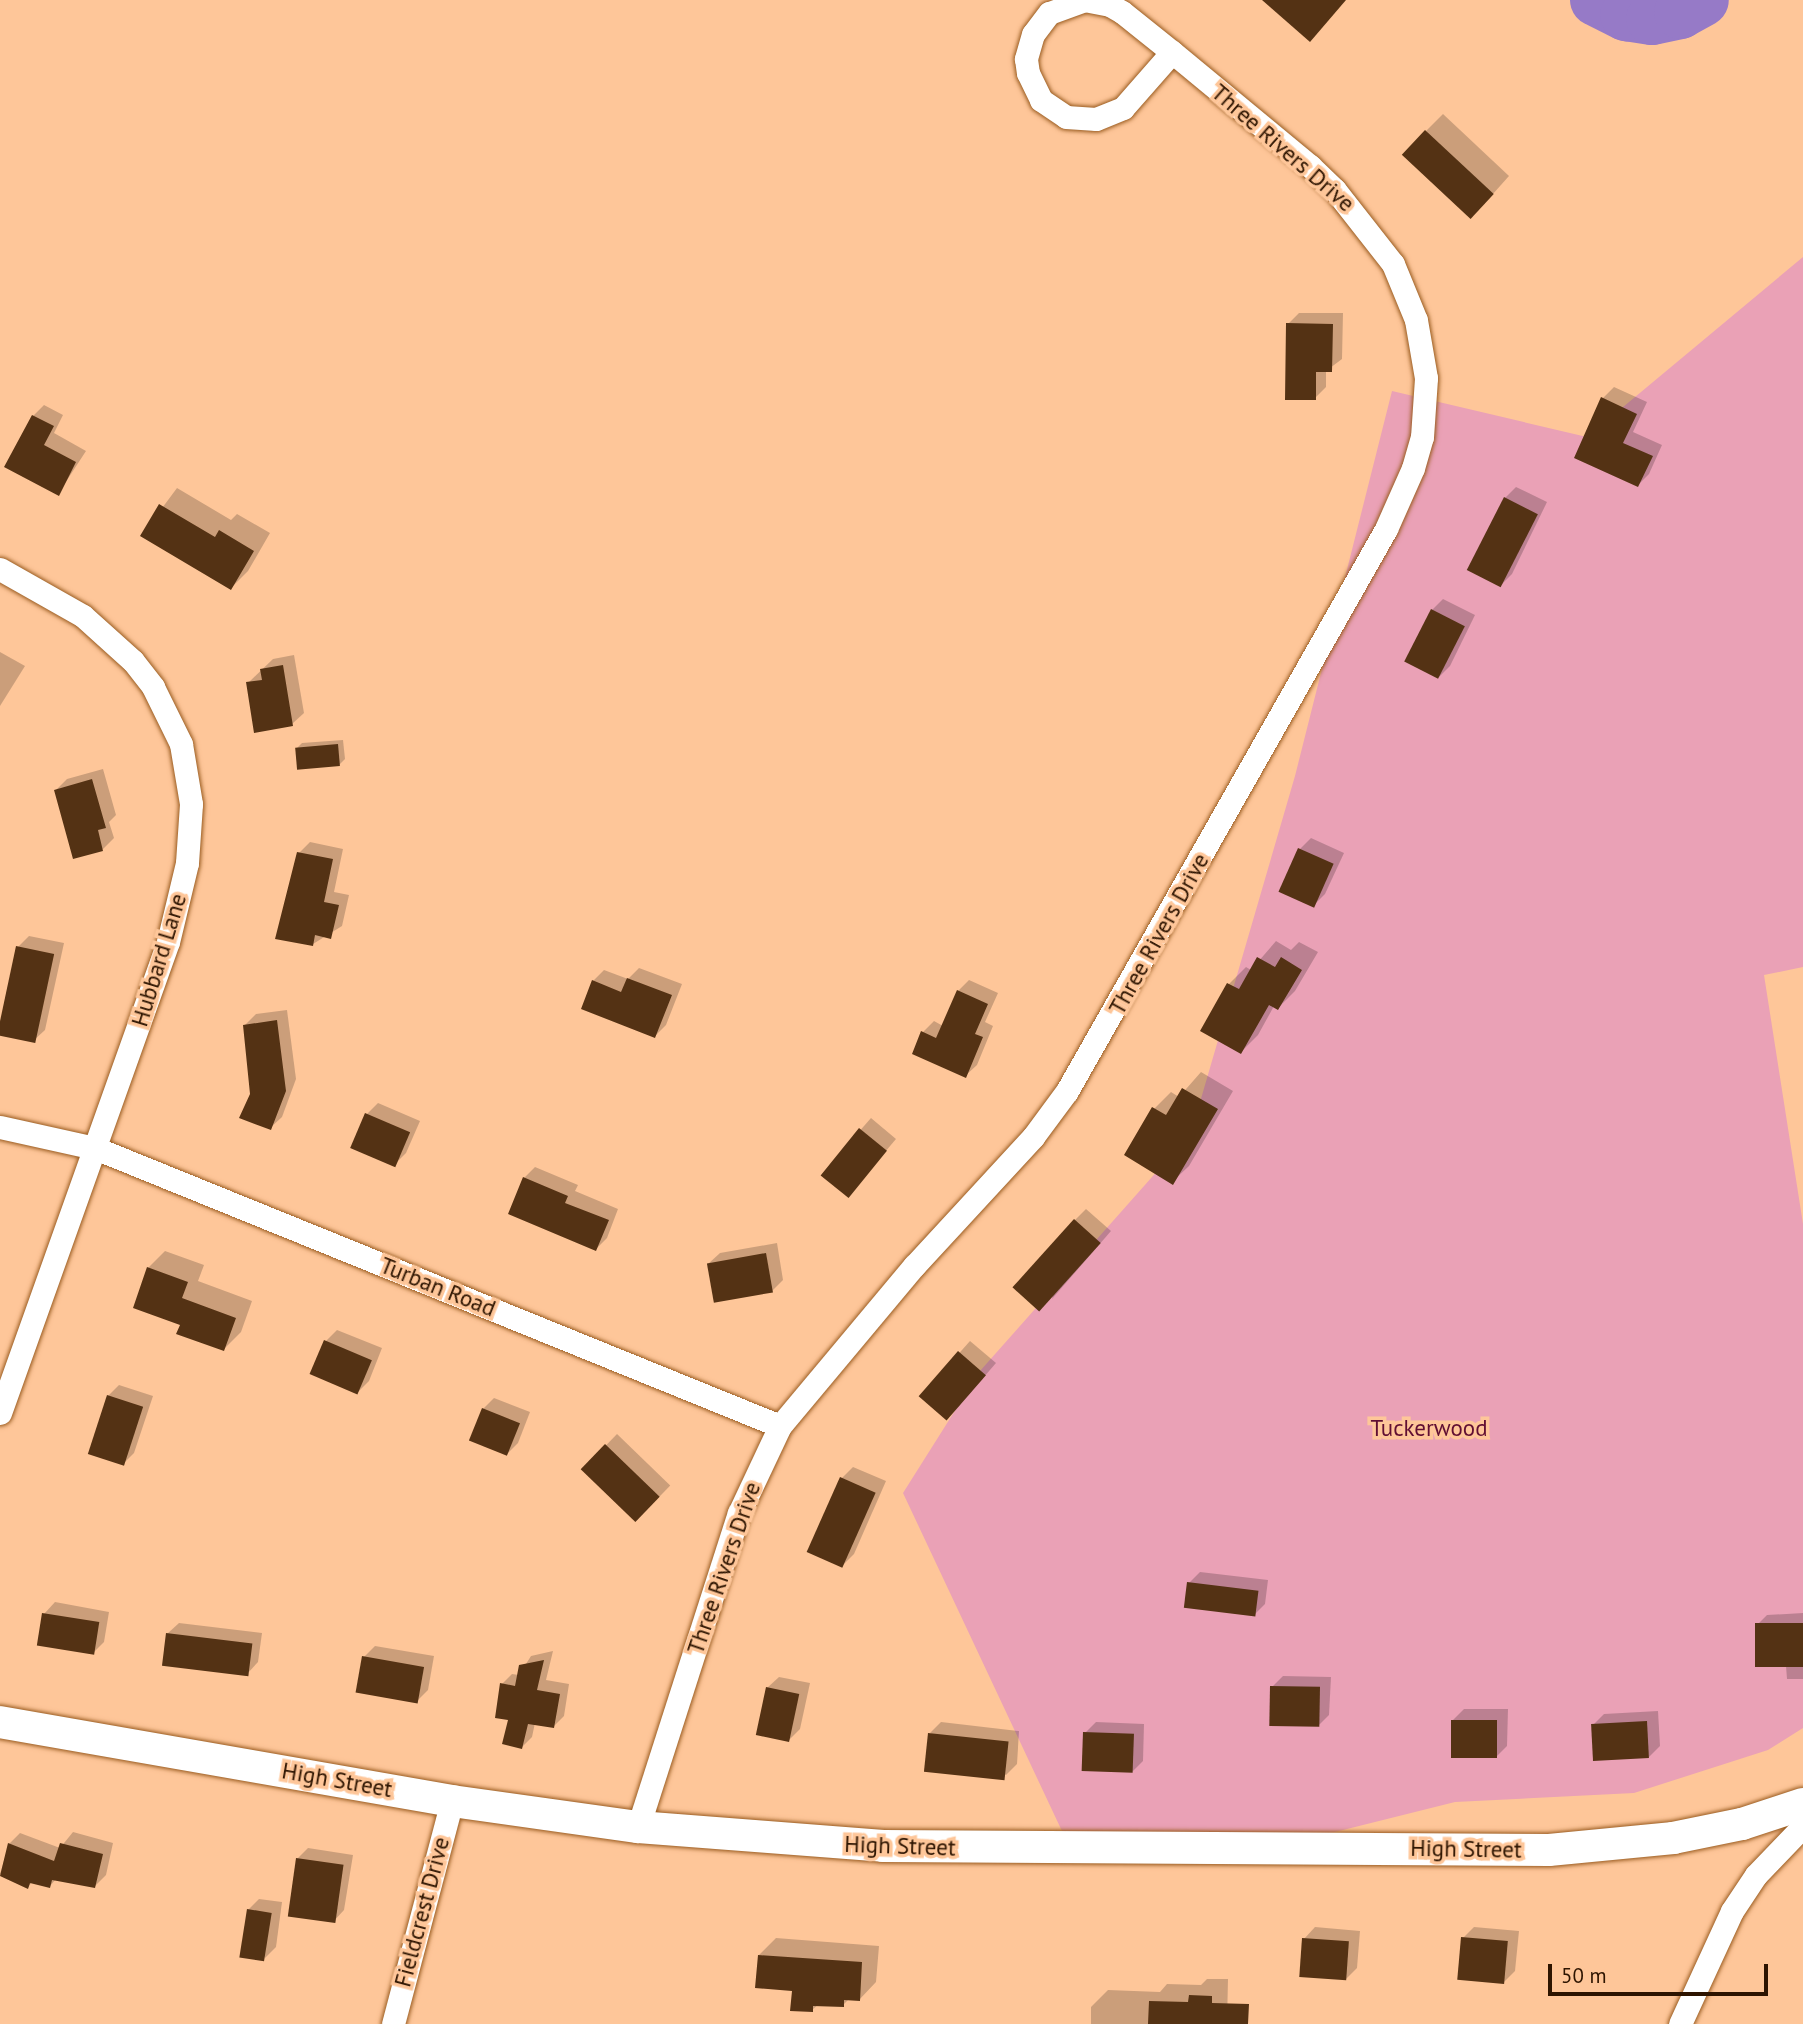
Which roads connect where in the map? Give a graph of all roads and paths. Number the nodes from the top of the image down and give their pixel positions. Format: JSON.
{"nodes":[{"id":1,"x":1172,"y":52,"type":"junction"},
{"id":2,"x":0,"y":569,"type":"edge"},
{"id":3,"x":0,"y":1127,"type":"edge"},
{"id":4,"x":95,"y":1148,"type":"junction"},
{"id":5,"x":0,"y":1413,"type":"edge"},
{"id":6,"x":780,"y":1426,"type":"junction"},
{"id":7,"x":0,"y":1721,"type":"edge"},
{"id":8,"x":452,"y":1801,"type":"junction"},
{"id":9,"x":1803,"y":1804,"type":"edge"},
{"id":10,"x":1803,"y":1826,"type":"edge"},
{"id":11,"x":638,"y":1827,"type":"junction"},
{"id":12,"x":393,"y":2024,"type":"edge"},
{"id":13,"x":1680,"y":2024,"type":"edge"}],
"edges":[{"from":1,"to":1,"type":"street","name":"Three Rivers Drive"},
{"from":1,"to":6,"type":"street","name":"Three Rivers Drive"},
{"from":2,"to":4,"type":"street","name":"Hubbard Lane"},
{"from":3,"to":4,"type":"street","name":"Turban Road"},
{"from":4,"to":5,"type":"street","name":"Hubbard Lane"},
{"from":4,"to":6,"type":"street","name":"Turban Road"},
{"from":6,"to":11,"type":"street","name":"Three Rivers Drive"},
{"from":7,"to":8,"type":"street","name":"High Street"},
{"from":8,"to":11,"type":"street","name":"High Street"},
{"from":8,"to":12,"type":"street","name":"Fieldcrest Drive"},
{"from":9,"to":11,"type":"street","name":"High Street"},
{"from":10,"to":13,"type":"street"}]}
